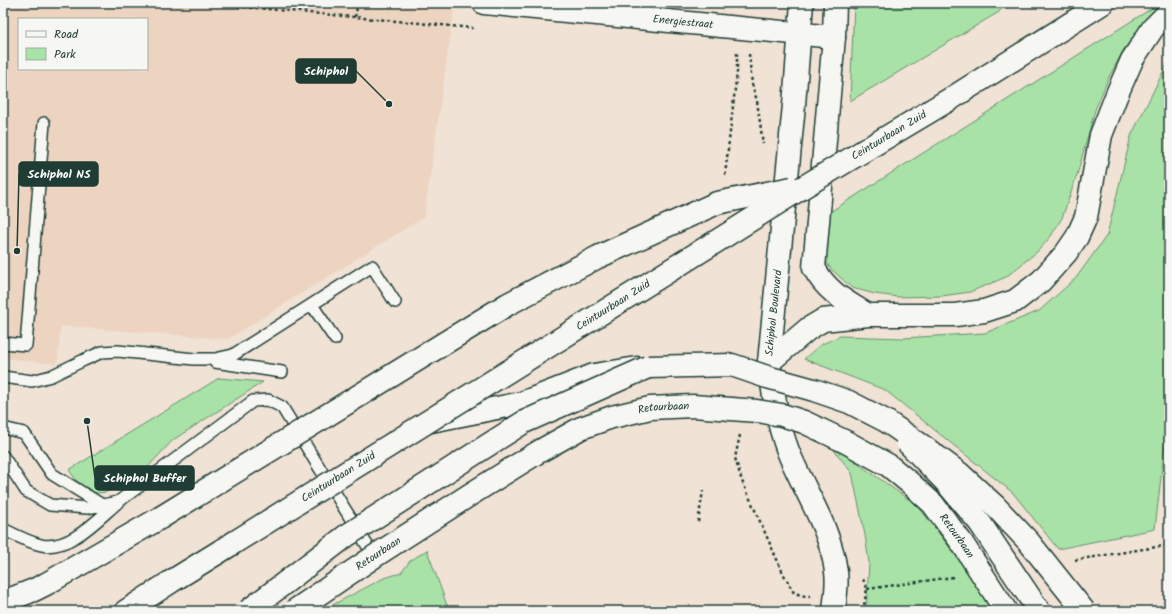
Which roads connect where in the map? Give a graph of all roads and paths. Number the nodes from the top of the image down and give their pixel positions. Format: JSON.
{"nodes":[{"id":1,"x":358,"y":3,"type":"edge"},
{"id":2,"x":484,"y":3,"type":"edge"},
{"id":3,"x":802,"y":3,"type":"edge"},
{"id":4,"x":835,"y":3,"type":"edge"},
{"id":5,"x":1102,"y":3,"type":"edge"},
{"id":6,"x":1169,"y":12,"type":"edge"},
{"id":7,"x":355,"y":17,"type":"dead end"},
{"id":8,"x":799,"y":33,"type":"junction"},
{"id":9,"x":834,"y":37,"type":"junction"},
{"id":10,"x":737,"y":52,"type":"dead end"},
{"id":11,"x":44,"y":124,"type":"dead end"},
{"id":12,"x":725,"y":177,"type":"dead end"},
{"id":13,"x":805,"y":186,"type":"junction"},
{"id":14,"x":395,"y":302,"type":"dead end"},
{"id":15,"x":312,"y":305,"type":"junction"},
{"id":16,"x":868,"y":315,"type":"junction"},
{"id":17,"x":335,"y":339,"type":"dead end"},
{"id":18,"x":3,"y":343,"type":"edge"},
{"id":19,"x":194,"y":359,"type":"junction"},
{"id":20,"x":769,"y":362,"type":"junction"},
{"id":21,"x":648,"y":367,"type":"junction"},
{"id":22,"x":282,"y":372,"type":"dead end"},
{"id":23,"x":3,"y":377,"type":"edge"},
{"id":24,"x":431,"y":421,"type":"junction"},
{"id":25,"x":886,"y":421,"type":"junction"},
{"id":26,"x":3,"y":428,"type":"edge"},
{"id":27,"x":3,"y":456,"type":"edge"},
{"id":28,"x":703,"y":491,"type":"dead end"},
{"id":29,"x":118,"y":502,"type":"junction"},
{"id":30,"x":102,"y":505,"type":"junction"},
{"id":31,"x":698,"y":522,"type":"dead end"},
{"id":32,"x":3,"y":529,"type":"edge"},
{"id":33,"x":367,"y":545,"type":"dead end"},
{"id":34,"x":3,"y":602,"type":"edge"},
{"id":35,"x":126,"y":611,"type":"edge"},
{"id":36,"x":248,"y":611,"type":"edge"},
{"id":37,"x":294,"y":611,"type":"edge"},
{"id":38,"x":834,"y":611,"type":"edge"},
{"id":39,"x":1006,"y":611,"type":"edge"},
{"id":40,"x":1039,"y":611,"type":"edge"},
{"id":41,"x":1084,"y":611,"type":"edge"}],
"edges":[{"from":1,"to":7,"type":"path"},
{"from":2,"to":8,"type":"main road","name":"Energiestraat"},
{"from":3,"to":8,"type":"main road","name":"Schiphol Boulevard"},
{"from":4,"to":9,"type":"main road"},
{"from":5,"to":13,"type":"main road","name":"Ceintuurbaan Zuid","bridge":true},
{"from":6,"to":16,"type":"main road"},
{"from":8,"to":9,"type":"main road","name":"Energiestraat"},
{"from":8,"to":20,"type":"main road","name":"Schiphol Boulevard"},
{"from":9,"to":16,"type":"main road"},
{"from":10,"to":12,"type":"path"},
{"from":11,"to":18,"type":"lane"},
{"from":13,"to":24,"type":"main road","name":"Ceintuurbaan Zuid","bridge":true},
{"from":13,"to":34,"type":"main road","bridge":true},
{"from":14,"to":15,"type":"lane"},
{"from":15,"to":17,"type":"lane"},
{"from":15,"to":19,"type":"lane"},
{"from":16,"to":20,"type":"main road"},
{"from":19,"to":22,"type":"lane"},
{"from":19,"to":23,"type":"lane"},
{"from":20,"to":38,"type":"main road","name":"Schiphol Boulevard"},
{"from":21,"to":24,"type":"main road","bridge":true},
{"from":21,"to":25,"type":"main road","bridge":true},
{"from":21,"to":36,"type":"main road","bridge":true},
{"from":24,"to":35,"type":"main road","name":"Ceintuurbaan Zuid","bridge":true},
{"from":25,"to":40,"type":"main road","bridge":true},
{"from":25,"to":41,"type":"main road","bridge":true},
{"from":26,"to":30,"type":"lane"},
{"from":27,"to":30,"type":"lane"},
{"from":28,"to":31,"type":"path"},
{"from":29,"to":30,"type":"lane"},
{"from":29,"to":32,"type":"lane"},
{"from":29,"to":33,"type":"lane"},
{"from":37,"to":39,"type":"main road","name":"Retourbaan","bridge":true}]}
